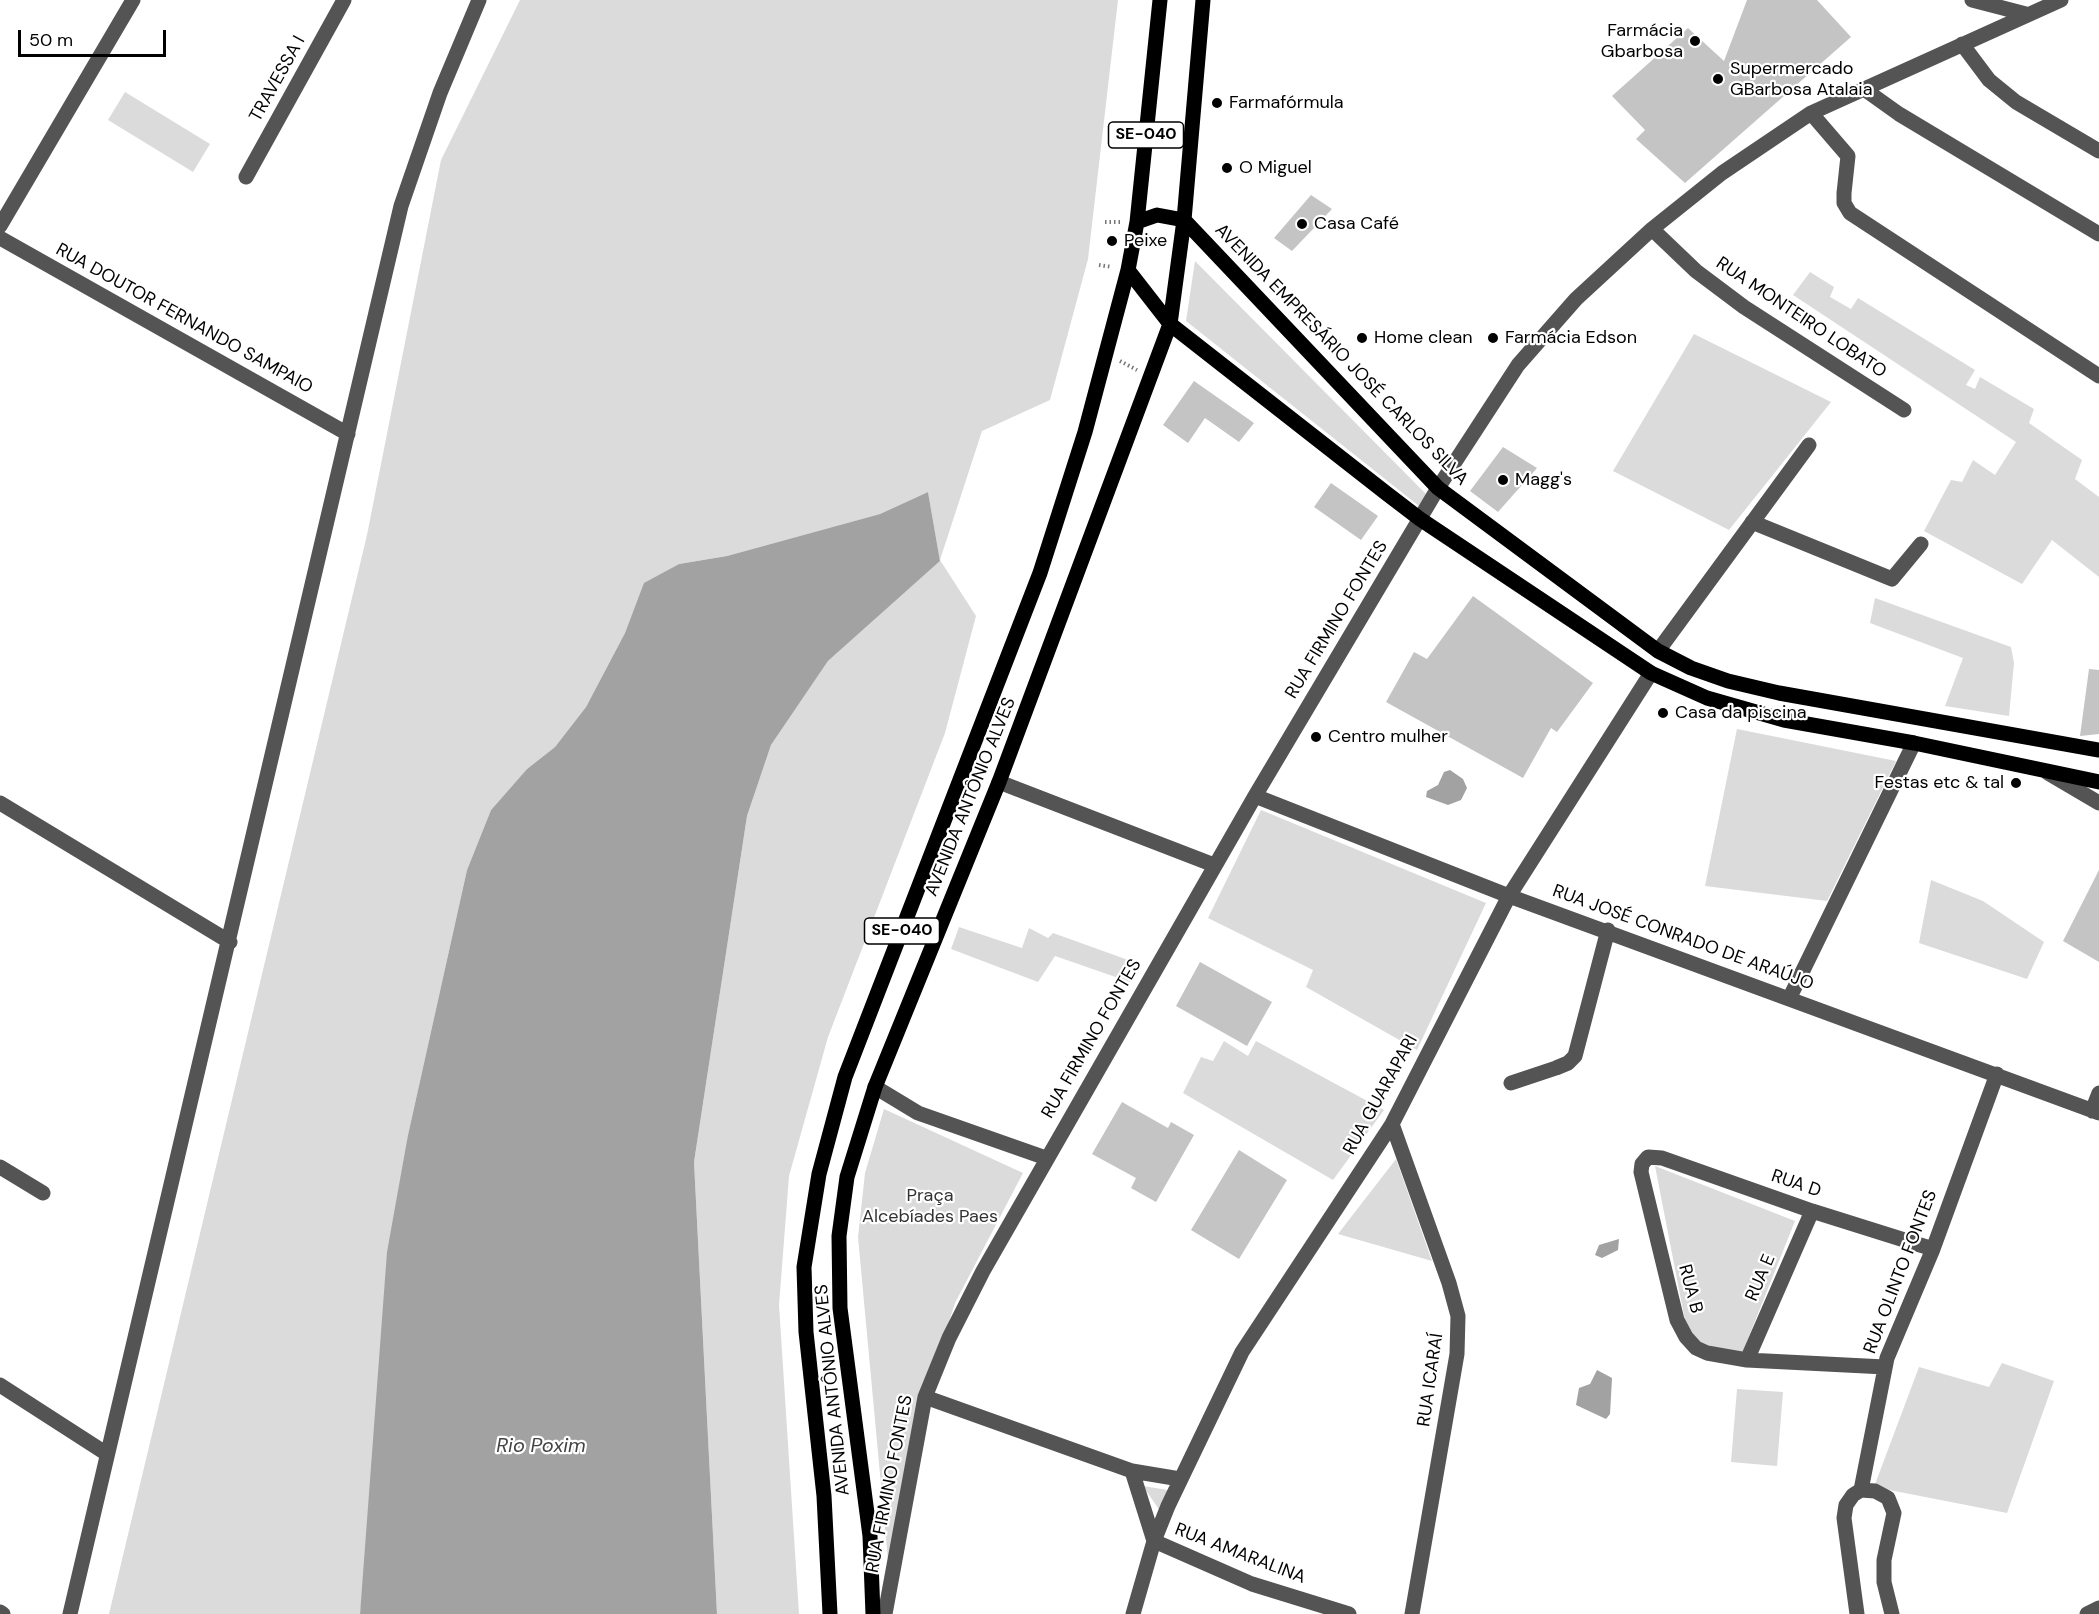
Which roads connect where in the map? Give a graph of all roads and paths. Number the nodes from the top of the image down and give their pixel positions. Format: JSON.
{"nodes":[{"id":1,"x":134,"y":0,"type":"edge"},
{"id":2,"x":344,"y":0,"type":"edge"},
{"id":3,"x":479,"y":0,"type":"edge"},
{"id":4,"x":1160,"y":0,"type":"edge"},
{"id":5,"x":1203,"y":0,"type":"edge"},
{"id":6,"x":1972,"y":0,"type":"edge"},
{"id":7,"x":2061,"y":0,"type":"edge"},
{"id":8,"x":2030,"y":8,"type":"edge"},
{"id":9,"x":1962,"y":44,"type":"junction"},
{"id":10,"x":1864,"y":89,"type":"junction"},
{"id":11,"x":1811,"y":113,"type":"junction"},
{"id":12,"x":2099,"y":151,"type":"edge"},
{"id":13,"x":246,"y":177,"type":"dead end"},
{"id":14,"x":1184,"y":220,"type":"junction"},
{"id":15,"x":1137,"y":222,"type":"junction"},
{"id":16,"x":0,"y":226,"type":"edge"},
{"id":17,"x":1652,"y":229,"type":"junction"},
{"id":18,"x":2099,"y":234,"type":"edge"},
{"id":19,"x":0,"y":238,"type":"edge"},
{"id":20,"x":1128,"y":270,"type":"junction"},
{"id":21,"x":1170,"y":324,"type":"junction"},
{"id":22,"x":1106,"y":354,"type":"junction"},
{"id":23,"x":2099,"y":376,"type":"edge"},
{"id":24,"x":1152,"y":377,"type":"junction"},
{"id":25,"x":1904,"y":410,"type":"dead end"},
{"id":26,"x":348,"y":434,"type":"junction"},
{"id":27,"x":1809,"y":445,"type":"dead end"},
{"id":28,"x":1438,"y":488,"type":"junction"},
{"id":29,"x":1420,"y":519,"type":"junction"},
{"id":30,"x":1752,"y":522,"type":"junction"},
{"id":31,"x":1921,"y":544,"type":"dead end"},
{"id":32,"x":1658,"y":651,"type":"junction"},
{"id":33,"x":1651,"y":673,"type":"junction"},
{"id":34,"x":1914,"y":743,"type":"junction"},
{"id":35,"x":2099,"y":750,"type":"edge"},
{"id":36,"x":2043,"y":770,"type":"junction"},
{"id":37,"x":999,"y":782,"type":"junction"},
{"id":38,"x":2099,"y":782,"type":"edge"},
{"id":39,"x":1255,"y":796,"type":"junction"},
{"id":40,"x":0,"y":803,"type":"edge"},
{"id":41,"x":2099,"y":803,"type":"edge"},
{"id":42,"x":1214,"y":865,"type":"junction"},
{"id":43,"x":1509,"y":896,"type":"junction"},
{"id":44,"x":1608,"y":930,"type":"junction"},
{"id":45,"x":230,"y":942,"type":"junction"},
{"id":46,"x":1790,"y":998,"type":"junction"},
{"id":47,"x":1997,"y":1074,"type":"junction"},
{"id":48,"x":1511,"y":1083,"type":"dead end"},
{"id":49,"x":875,"y":1087,"type":"junction"},
{"id":50,"x":2099,"y":1093,"type":"edge"},
{"id":51,"x":2096,"y":1112,"type":"edge"},
{"id":52,"x":1392,"y":1124,"type":"junction"},
{"id":53,"x":1046,"y":1158,"type":"junction"},
{"id":54,"x":1648,"y":1158,"type":"joint"},
{"id":55,"x":0,"y":1167,"type":"edge"},
{"id":56,"x":42,"y":1193,"type":"dead end"},
{"id":57,"x":1812,"y":1211,"type":"junction"},
{"id":58,"x":1933,"y":1249,"type":"junction"},
{"id":59,"x":1747,"y":1360,"type":"junction"},
{"id":60,"x":1885,"y":1367,"type":"junction"},
{"id":61,"x":0,"y":1385,"type":"edge"},
{"id":62,"x":925,"y":1397,"type":"junction"},
{"id":63,"x":107,"y":1454,"type":"junction"},
{"id":64,"x":1132,"y":1471,"type":"junction"},
{"id":65,"x":1180,"y":1479,"type":"junction"},
{"id":66,"x":1861,"y":1490,"type":"junction"},
{"id":67,"x":1154,"y":1541,"type":"junction"},
{"id":68,"x":2099,"y":1608,"type":"edge"},
{"id":69,"x":886,"y":1613,"type":"edge"},
{"id":70,"x":70,"y":1614,"type":"edge"},
{"id":71,"x":830,"y":1614,"type":"edge"},
{"id":72,"x":1133,"y":1614,"type":"edge"},
{"id":73,"x":1349,"y":1614,"type":"edge"},
{"id":74,"x":1412,"y":1614,"type":"edge"},
{"id":75,"x":1857,"y":1614,"type":"edge"},
{"id":76,"x":1892,"y":1614,"type":"edge"},
{"id":77,"x":2087,"y":1614,"type":"edge"}],
"edges":[{"from":1,"to":16,"type":"street"},
{"from":2,"to":13,"type":"street","name":"TRAVESSA I"},
{"from":3,"to":26,"type":"street"},
{"from":4,"to":15,"type":"main road","name":"AVENIDA ANTÔNIO ALVES","number":"SE-040"},
{"from":5,"to":14,"type":"main road","name":"AVENIDA ANTÔNIO ALVES","number":"SE-040"},
{"from":6,"to":8,"type":"street"},
{"from":7,"to":8,"type":"street","name":"RUA FIRMINO FONTES"},
{"from":8,"to":9,"type":"street","name":"RUA FIRMINO FONTES"},
{"from":9,"to":10,"type":"street","name":"RUA FIRMINO FONTES"},
{"from":9,"to":12,"type":"street"},
{"from":10,"to":11,"type":"street","name":"RUA FIRMINO FONTES"},
{"from":10,"to":18,"type":"street"},
{"from":11,"to":17,"type":"street","name":"RUA FIRMINO FONTES"},
{"from":11,"to":23,"type":"street"},
{"from":14,"to":15,"type":"main road"},
{"from":14,"to":21,"type":"main road","name":"AVENIDA ANTÔNIO ALVES","number":"SE-040"},
{"from":14,"to":28,"type":"main road","name":"AVENIDA EMPRESÁRIO JOSÉ CARLOS SILVA"},
{"from":15,"to":20,"type":"main road","name":"AVENIDA ANTÔNIO ALVES","number":"SE-040"},
{"from":17,"to":25,"type":"street","name":"RUA MONTEIRO LOBATO"},
{"from":17,"to":28,"type":"street","name":"RUA FIRMINO FONTES"},
{"from":19,"to":26,"type":"street","name":"RUA DOUTOR FERNANDO SAMPAIO"},
{"from":20,"to":21,"type":"main road"},
{"from":20,"to":22,"type":"main road","name":"AVENIDA ANTÔNIO ALVES","number":"SE-040"},
{"from":21,"to":24,"type":"main road","name":"AVENIDA ANTÔNIO ALVES","number":"SE-040"},
{"from":21,"to":29,"type":"main road"},
{"from":22,"to":24,"type":"path"},
{"from":22,"to":71,"type":"main road","name":"AVENIDA ANTÔNIO ALVES","number":"SE-040"},
{"from":24,"to":37,"type":"main road","name":"AVENIDA ANTÔNIO ALVES","number":"SE-040"},
{"from":26,"to":45,"type":"street"},
{"from":27,"to":30,"type":"street"},
{"from":28,"to":29,"type":"street","name":"RUA FIRMINO FONTES"},
{"from":28,"to":32,"type":"main road","name":"AVENIDA EMPRESÁRIO JOSÉ CARLOS SILVA"},
{"from":29,"to":33,"type":"main road"},
{"from":29,"to":39,"type":"street","name":"RUA FIRMINO FONTES"},
{"from":30,"to":31,"type":"street"},
{"from":30,"to":32,"type":"street"},
{"from":32,"to":35,"type":"main road","name":"AVENIDA EMPRESÁRIO JOSÉ CARLOS SILVA"},
{"from":33,"to":34,"type":"main road"},
{"from":33,"to":43,"type":"street","name":"RUA GUARAPARI"},
{"from":34,"to":36,"type":"main road"},
{"from":34,"to":46,"type":"street"},
{"from":36,"to":38,"type":"main road"},
{"from":36,"to":41,"type":"street"},
{"from":37,"to":42,"type":"street"},
{"from":37,"to":49,"type":"main road","name":"AVENIDA ANTÔNIO ALVES","number":"SE-040"},
{"from":39,"to":42,"type":"street","name":"RUA FIRMINO FONTES"},
{"from":39,"to":43,"type":"street","name":"RUA JOSÉ CONRADO DE ARAÚJO"},
{"from":40,"to":45,"type":"street"},
{"from":42,"to":53,"type":"street","name":"RUA FIRMINO FONTES"},
{"from":43,"to":44,"type":"street","name":"RUA JOSÉ CONRADO DE ARAÚJO"},
{"from":43,"to":52,"type":"street","name":"RUA GUARAPARI"},
{"from":44,"to":46,"type":"street","name":"RUA JOSÉ CONRADO DE ARAÚJO"},
{"from":44,"to":48,"type":"street"},
{"from":45,"to":63,"type":"street"},
{"from":46,"to":47,"type":"street","name":"RUA JOSÉ CONRADO DE ARAÚJO"},
{"from":47,"to":51,"type":"street","name":"RUA JOSÉ CONRADO DE ARAÚJO"},
{"from":47,"to":58,"type":"street","name":"RUA OLINTO FONTES"},
{"from":49,"to":53,"type":"street"},
{"from":49,"to":69,"type":"main road","name":"AVENIDA ANTÔNIO ALVES","number":"SE-040"},
{"from":50,"to":51,"type":"street"},
{"from":52,"to":65,"type":"street","name":"RUA GUARAPARI"},
{"from":52,"to":74,"type":"street","name":"RUA ICARAÍ"},
{"from":53,"to":62,"type":"street","name":"RUA FIRMINO FONTES"},
{"from":54,"to":57,"type":"street","name":"RUA D"},
{"from":54,"to":59,"type":"street","name":"RUA B"},
{"from":55,"to":56,"type":"street"},
{"from":57,"to":58,"type":"street","name":"RUA D"},
{"from":57,"to":59,"type":"street","name":"RUA E"},
{"from":58,"to":60,"type":"street","name":"RUA OLINTO FONTES"},
{"from":59,"to":60,"type":"street","name":"RUA B"},
{"from":60,"to":66,"type":"street","name":"RUA OLINTO FONTES"},
{"from":61,"to":63,"type":"street"},
{"from":62,"to":64,"type":"street"},
{"from":62,"to":69,"type":"street","name":"RUA FIRMINO FONTES"},
{"from":63,"to":70,"type":"street"},
{"from":64,"to":65,"type":"street"},
{"from":64,"to":67,"type":"street","name":"RUA AMARALINA"},
{"from":65,"to":67,"type":"street","name":"RUA GUARAPARI"},
{"from":66,"to":75,"type":"street"},
{"from":66,"to":76,"type":"street"},
{"from":67,"to":72,"type":"street","name":"RUA GUARAPARI"},
{"from":67,"to":73,"type":"street","name":"RUA AMARALINA"},
{"from":68,"to":77,"type":"street"}]}
